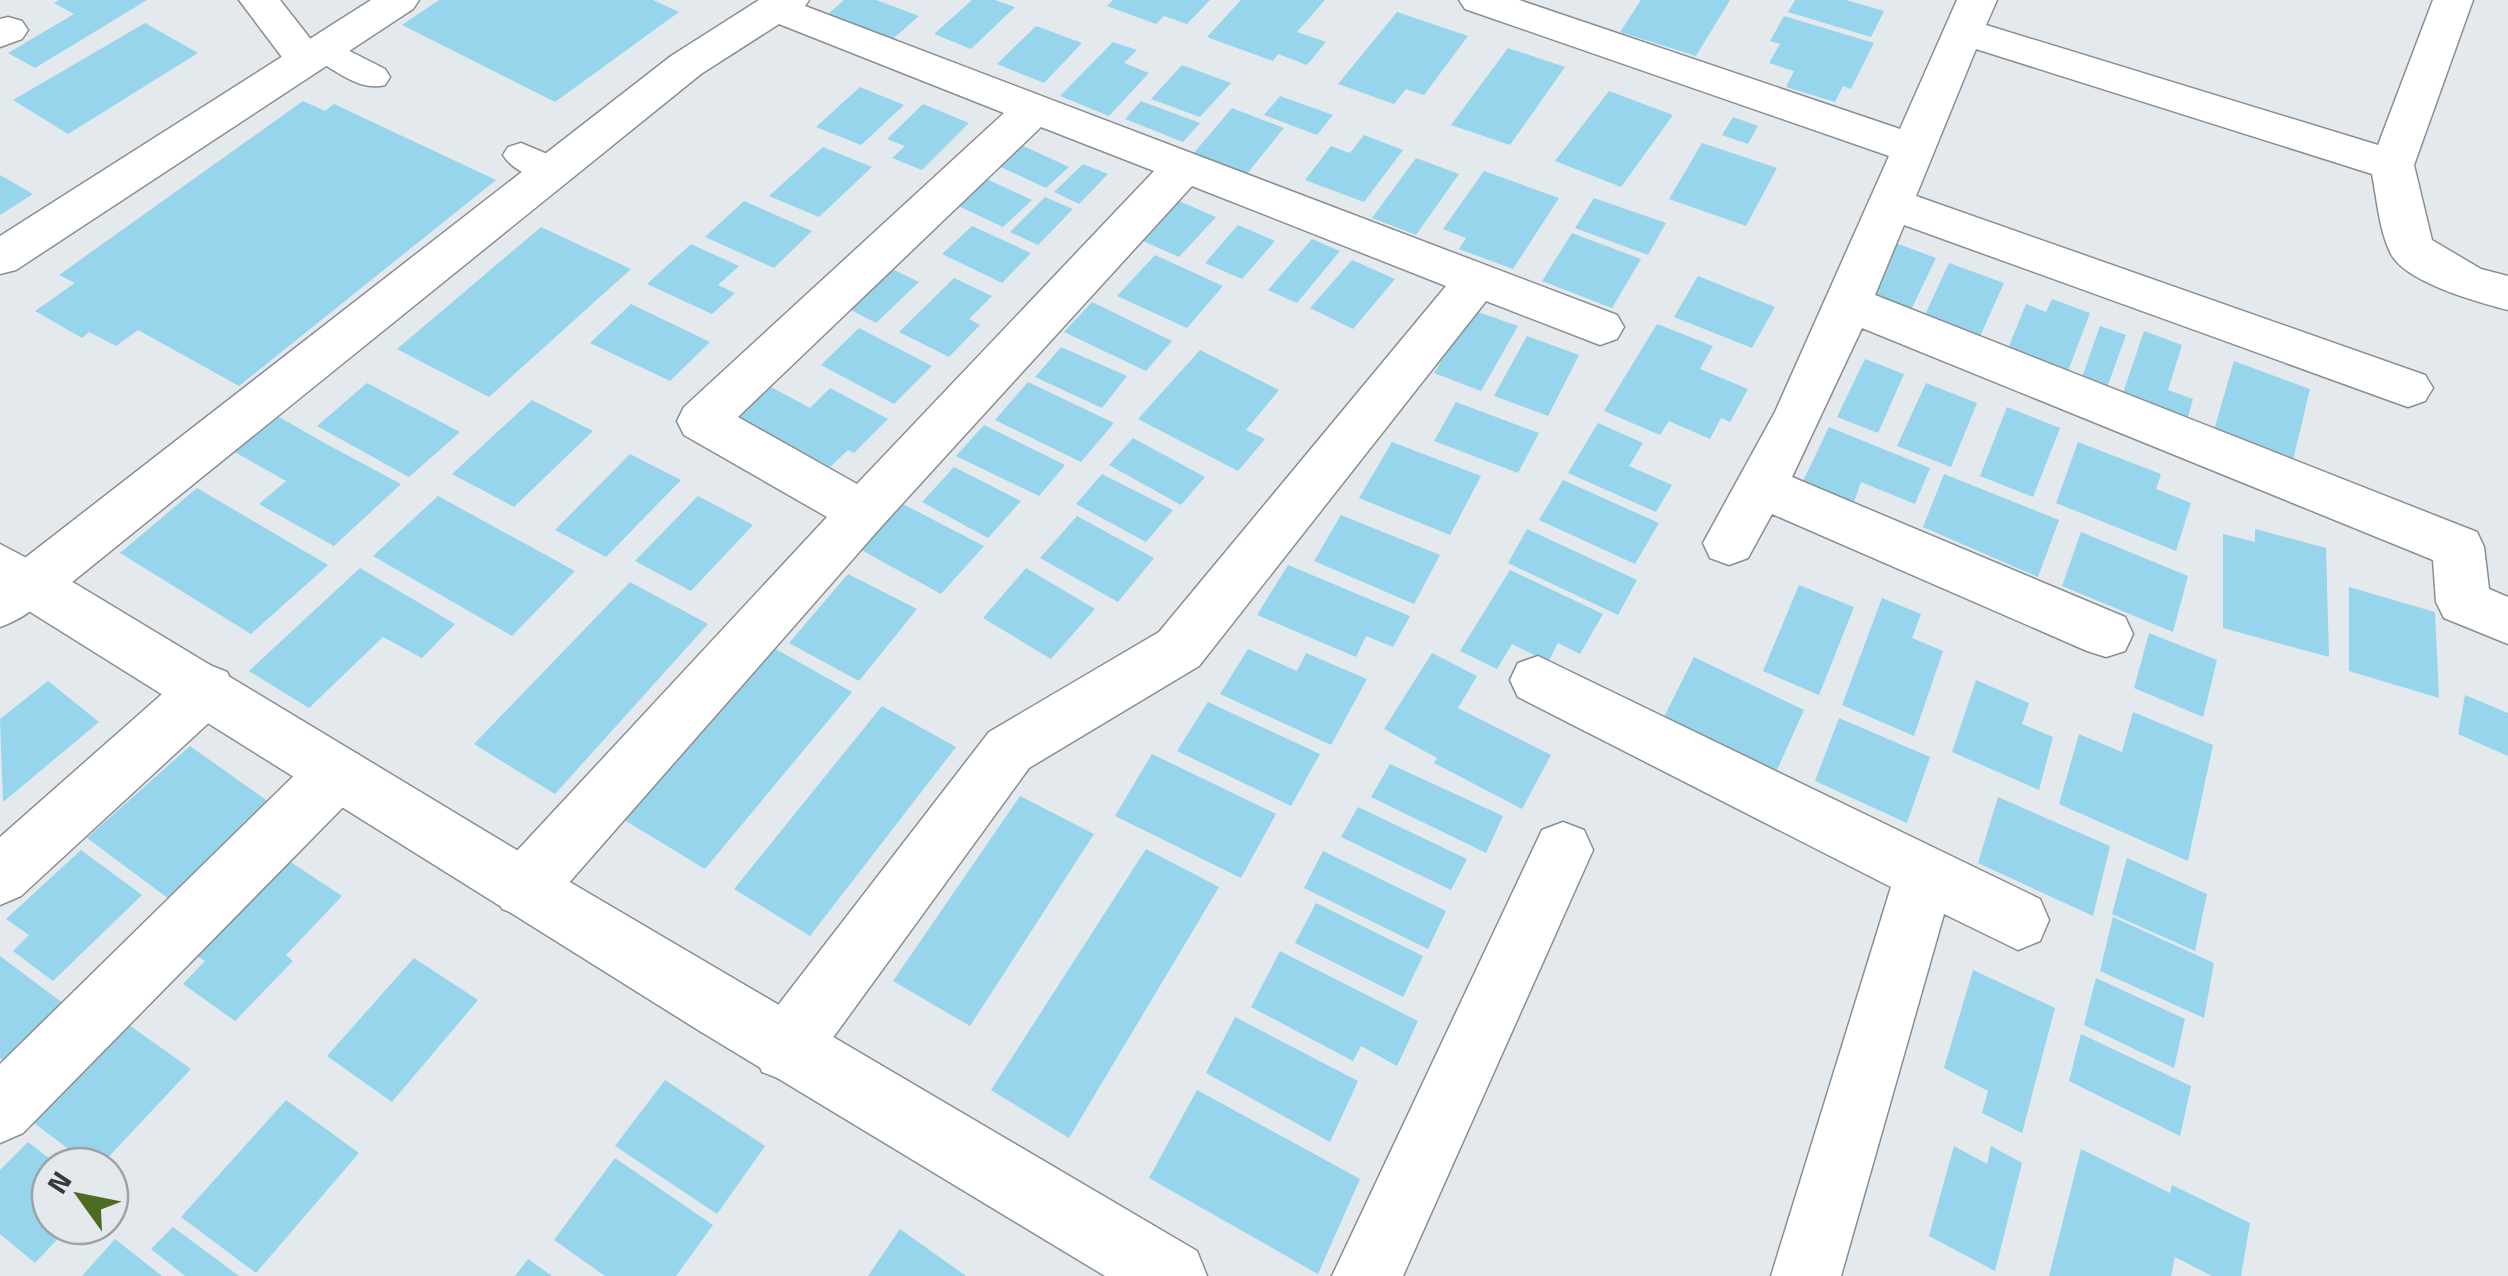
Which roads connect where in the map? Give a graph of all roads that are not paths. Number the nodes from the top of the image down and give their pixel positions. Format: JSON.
{"nodes":[{"id":1,"x":259,"y":0,"type":"edge"},
{"id":2,"x":400,"y":0,"type":"edge"},
{"id":3,"x":1478,"y":0,"type":"edge"},
{"id":4,"x":1610,"y":0,"type":"edge"},
{"id":5,"x":2453,"y":0,"type":"edge"},
{"id":6,"x":781,"y":4,"type":"edge"},
{"id":7,"x":1970,"y":15,"type":"edge"},
{"id":8,"x":1587,"y":35,"type":"junction"},
{"id":9,"x":315,"y":54,"type":"junction"},
{"id":10,"x":373,"y":77,"type":"dead end"},
{"id":11,"x":1035,"y":108,"type":"junction"},
{"id":12,"x":1913,"y":149,"type":"junction"},
{"id":13,"x":1186,"y":165,"type":"junction"},
{"id":14,"x":2392,"y":165,"type":"junction"},
{"id":15,"x":1890,"y":203,"type":"junction"},
{"id":16,"x":0,"y":258,"type":"edge"},
{"id":17,"x":1476,"y":280,"type":"junction"},
{"id":18,"x":2508,"y":293,"type":"edge"},
{"id":19,"x":1847,"y":303,"type":"junction"},
{"id":20,"x":1600,"y":328,"type":"dead end"},
{"id":21,"x":2408,"y":388,"type":"dead end"},
{"id":22,"x":1763,"y":487,"type":"junction"},
{"id":23,"x":863,"y":512,"type":"junction"},
{"id":24,"x":1729,"y":543,"type":"dead end"},
{"id":25,"x":10,"y":586,"type":"edge"},
{"id":26,"x":2508,"y":621,"type":"edge"},
{"id":27,"x":2106,"y":634,"type":"dead end"},
{"id":28,"x":1538,"y":680,"type":"dead end"},
{"id":29,"x":207,"y":688,"type":"junction"},
{"id":30,"x":336,"y":773,"type":"junction"},
{"id":31,"x":1563,"y":850,"type":"dead end"},
{"id":32,"x":1925,"y":874,"type":"junction"},
{"id":33,"x":0,"y":876,"type":"edge"},
{"id":34,"x":524,"y":888,"type":"junction"},
{"id":35,"x":2018,"y":920,"type":"dead end"},
{"id":36,"x":785,"y":1049,"type":"junction"},
{"id":37,"x":0,"y":1110,"type":"edge"},
{"id":38,"x":1172,"y":1276,"type":"edge"},
{"id":39,"x":1367,"y":1276,"type":"edge"},
{"id":40,"x":1806,"y":1276,"type":"edge"}],
"edges":[{"from":1,"to":9,"type":"street"},
{"from":2,"to":9,"type":"street"},
{"from":3,"to":8,"type":"street"},
{"from":4,"to":8,"type":"street"},
{"from":5,"to":14,"type":"street"},
{"from":6,"to":11,"type":"street"},
{"from":6,"to":25,"type":"street"},
{"from":7,"to":12,"type":"street"},
{"from":7,"to":14,"type":"street"},
{"from":8,"to":12,"type":"street"},
{"from":9,"to":10,"type":"lane"},
{"from":9,"to":16,"type":"street"},
{"from":11,"to":13,"type":"street"},
{"from":11,"to":23,"type":"street"},
{"from":12,"to":15,"type":"street"},
{"from":13,"to":17,"type":"street"},
{"from":13,"to":23,"type":"street"},
{"from":14,"to":18,"type":"street"},
{"from":15,"to":19,"type":"street"},
{"from":15,"to":21,"type":"street"},
{"from":17,"to":20,"type":"street"},
{"from":17,"to":36,"type":"street"},
{"from":19,"to":22,"type":"street"},
{"from":19,"to":26,"type":"street"},
{"from":22,"to":24,"type":"street"},
{"from":22,"to":27,"type":"street"},
{"from":23,"to":34,"type":"street"},
{"from":25,"to":29,"type":"street"},
{"from":28,"to":32,"type":"street"},
{"from":29,"to":30,"type":"street"},
{"from":29,"to":33,"type":"street"},
{"from":30,"to":34,"type":"street"},
{"from":30,"to":37,"type":"street"},
{"from":31,"to":39,"type":"street"},
{"from":32,"to":35,"type":"street"},
{"from":32,"to":40,"type":"street"},
{"from":34,"to":36,"type":"street"},
{"from":36,"to":38,"type":"street"}]}
